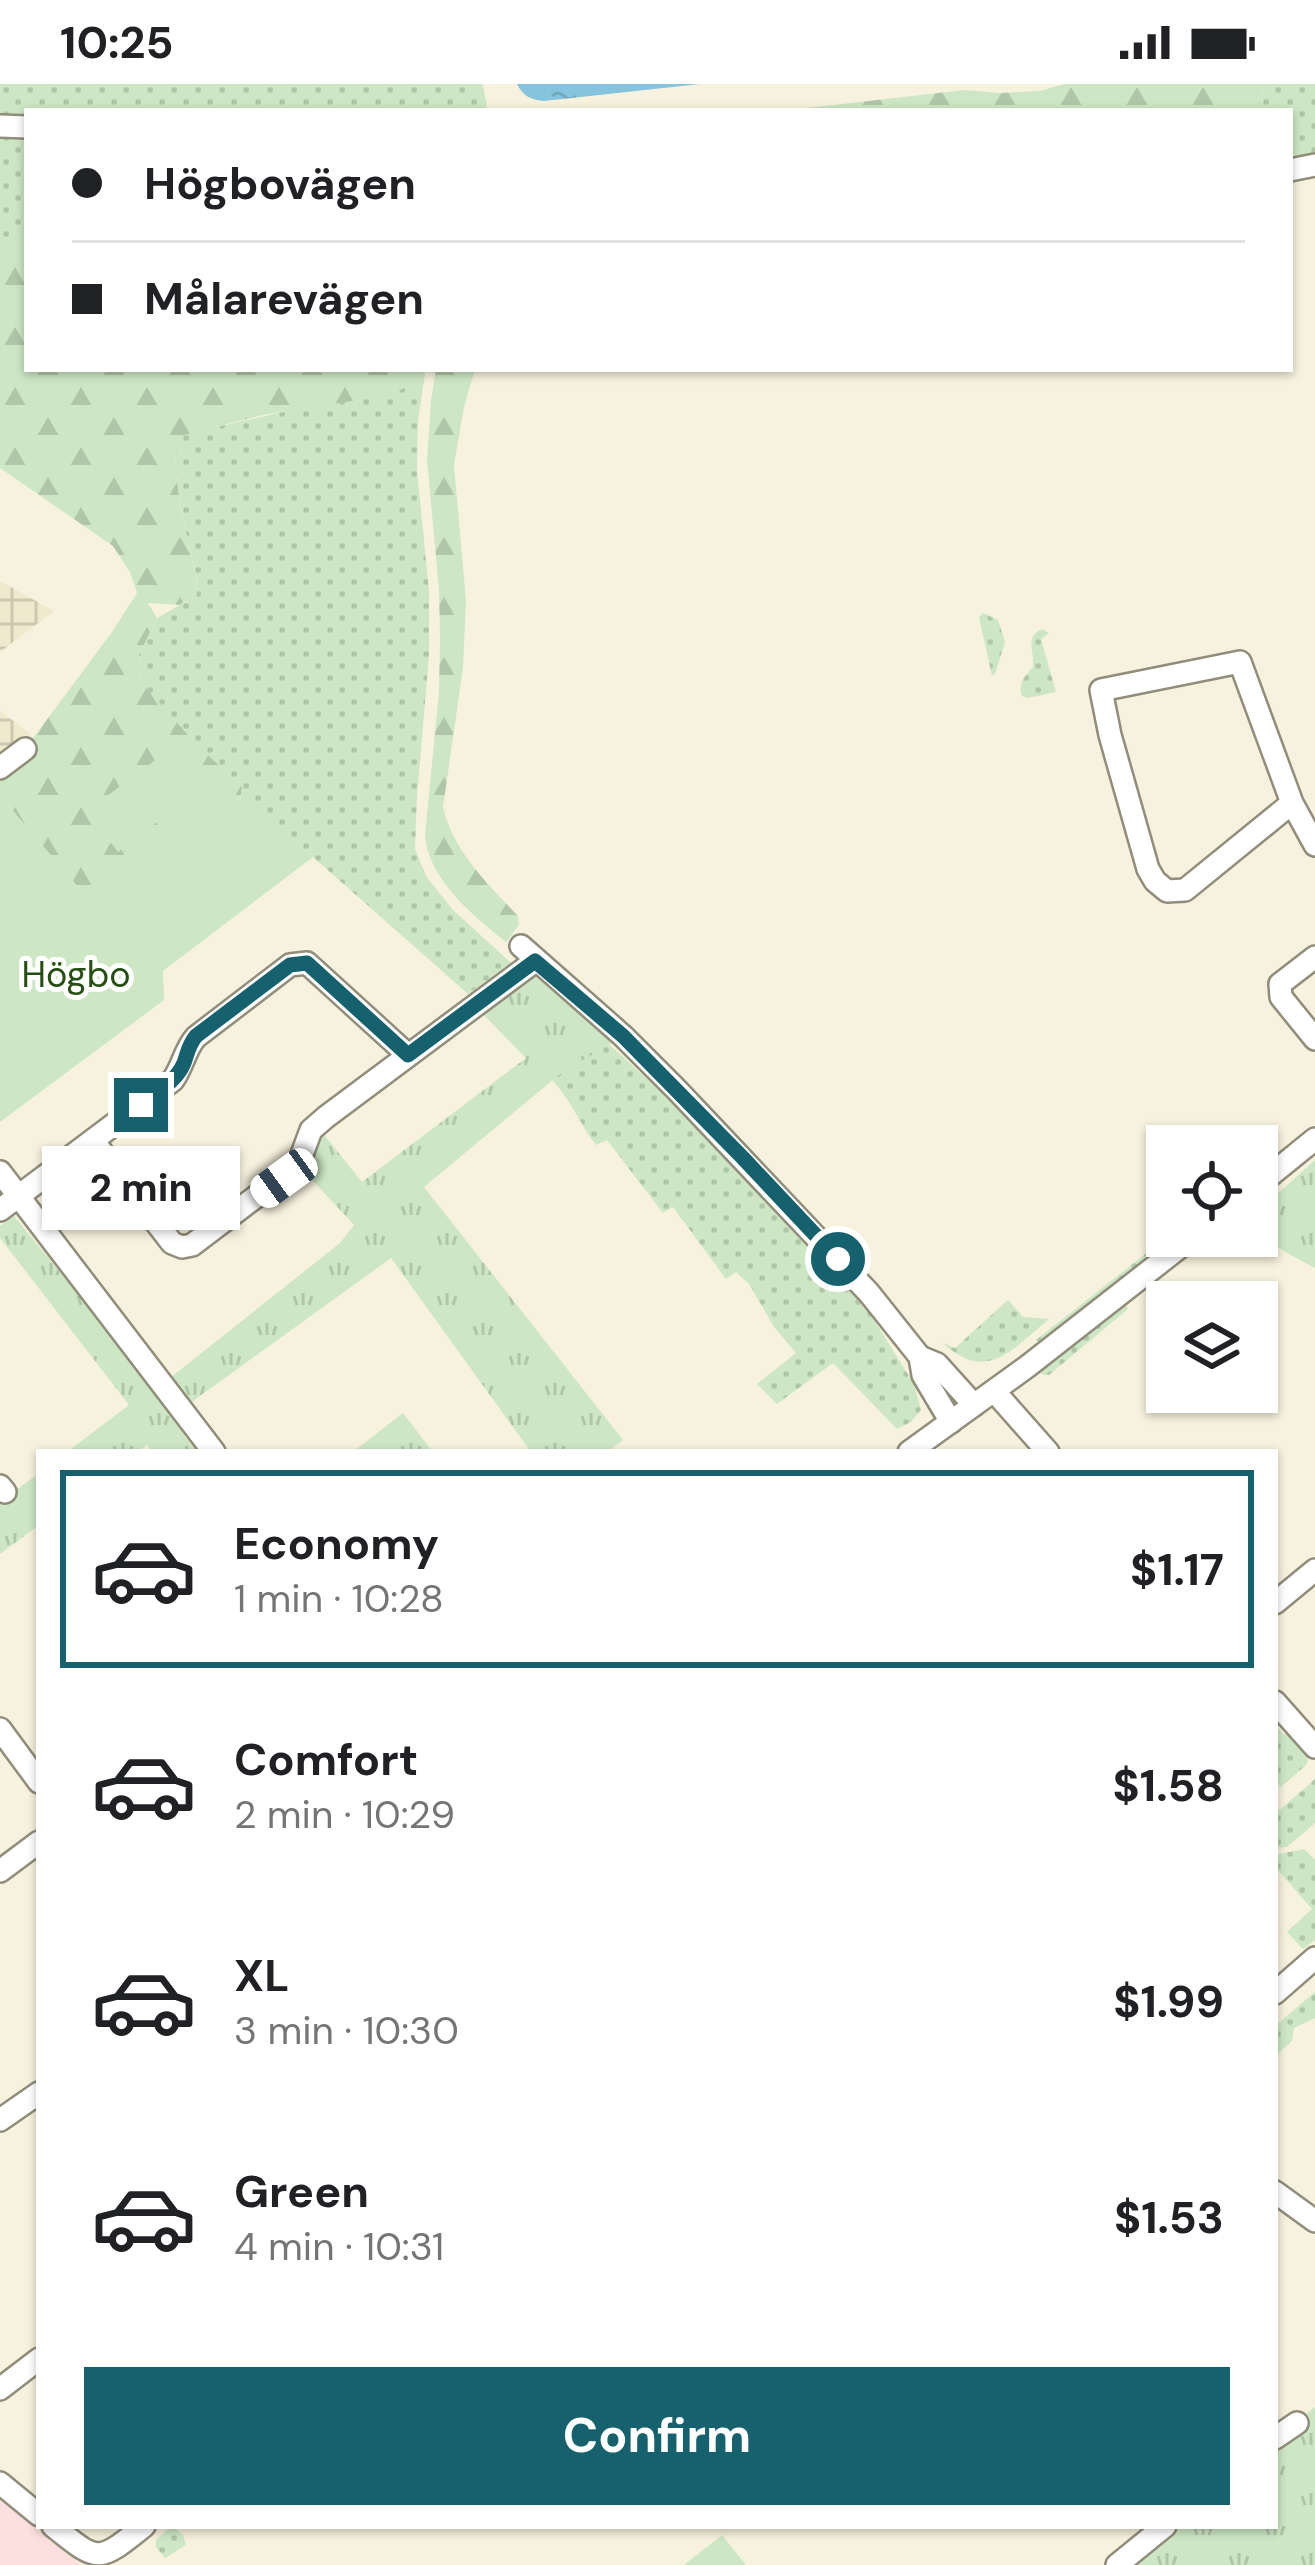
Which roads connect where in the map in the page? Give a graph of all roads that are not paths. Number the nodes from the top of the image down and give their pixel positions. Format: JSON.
{"nodes":[{"id":1,"x":25,"y":748,"type":"dead end"},
{"id":2,"x":0,"y":768,"type":"edge"},
{"id":3,"x":1292,"y":803,"type":"junction"},
{"id":4,"x":1315,"y":845,"type":"edge"},
{"id":5,"x":1315,"y":957,"type":"edge"},
{"id":6,"x":1315,"y":1039,"type":"edge"},
{"id":7,"x":408,"y":1055,"type":"junction"},
{"id":8,"x":1315,"y":1139,"type":"edge"},
{"id":9,"x":94,"y":1142,"type":"junction"},
{"id":10,"x":1278,"y":1169,"type":"edge"},
{"id":11,"x":0,"y":1172,"type":"edge"},
{"id":12,"x":9,"y":1203,"type":"edge"},
{"id":13,"x":1167,"y":1257,"type":"edge"},
{"id":14,"x":920,"y":1357,"type":"junction"},
{"id":15,"x":994,"y":1391,"type":"junction"},
{"id":16,"x":974,"y":1406,"type":"junction"},
{"id":17,"x":951,"y":1422,"type":"junction"},
{"id":18,"x":212,"y":1449,"type":"edge"},
{"id":19,"x":913,"y":1449,"type":"edge"},
{"id":20,"x":1045,"y":1449,"type":"edge"},
{"id":21,"x":1315,"y":1570,"type":"edge"},
{"id":22,"x":1278,"y":1601,"type":"edge"},
{"id":23,"x":1278,"y":1705,"type":"edge"},
{"id":24,"x":0,"y":1729,"type":"edge"},
{"id":25,"x":1315,"y":1747,"type":"edge"},
{"id":26,"x":36,"y":1778,"type":"edge"},
{"id":27,"x":36,"y":1844,"type":"edge"},
{"id":28,"x":0,"y":1871,"type":"edge"},
{"id":29,"x":1315,"y":1958,"type":"edge"},
{"id":30,"x":1278,"y":1990,"type":"edge"},
{"id":31,"x":36,"y":2095,"type":"edge"},
{"id":32,"x":0,"y":2120,"type":"edge"},
{"id":33,"x":1278,"y":2194,"type":"edge"},
{"id":34,"x":1315,"y":2222,"type":"edge"},
{"id":35,"x":36,"y":2361,"type":"edge"},
{"id":36,"x":0,"y":2389,"type":"edge"},
{"id":37,"x":1297,"y":2423,"type":"dead end"},
{"id":38,"x":1278,"y":2436,"type":"edge"},
{"id":39,"x":0,"y":2483,"type":"edge"},
{"id":40,"x":36,"y":2513,"type":"edge"},
{"id":41,"x":57,"y":2529,"type":"edge"},
{"id":42,"x":140,"y":2529,"type":"edge"},
{"id":43,"x":1161,"y":2529,"type":"edge"},
{"id":44,"x":1117,"y":2565,"type":"edge"}],
"edges":[{"from":1,"to":2,"type":"street"},
{"from":3,"to":3,"type":"street"},
{"from":3,"to":4,"type":"street"},
{"from":5,"to":6,"type":"street"},
{"from":7,"to":9,"type":"street"},
{"from":7,"to":9,"type":"street"},
{"from":7,"to":14,"type":"street"},
{"from":8,"to":10,"type":"street"},
{"from":9,"to":12,"type":"street"},
{"from":11,"to":12,"type":"street"},
{"from":12,"to":18,"type":"street"},
{"from":13,"to":15,"type":"street"},
{"from":14,"to":16,"type":"street"},
{"from":14,"to":17,"type":"street"},
{"from":15,"to":16,"type":"street"},
{"from":15,"to":20,"type":"street"},
{"from":16,"to":17,"type":"street"},
{"from":17,"to":19,"type":"street"},
{"from":21,"to":22,"type":"street"},
{"from":23,"to":25,"type":"street"},
{"from":24,"to":26,"type":"street"},
{"from":27,"to":28,"type":"street"},
{"from":29,"to":30,"type":"street"},
{"from":31,"to":32,"type":"street"},
{"from":33,"to":34,"type":"street"},
{"from":35,"to":36,"type":"street"},
{"from":37,"to":38,"type":"street"},
{"from":39,"to":40,"type":"street"},
{"from":41,"to":42,"type":"street"},
{"from":43,"to":44,"type":"street"}]}
